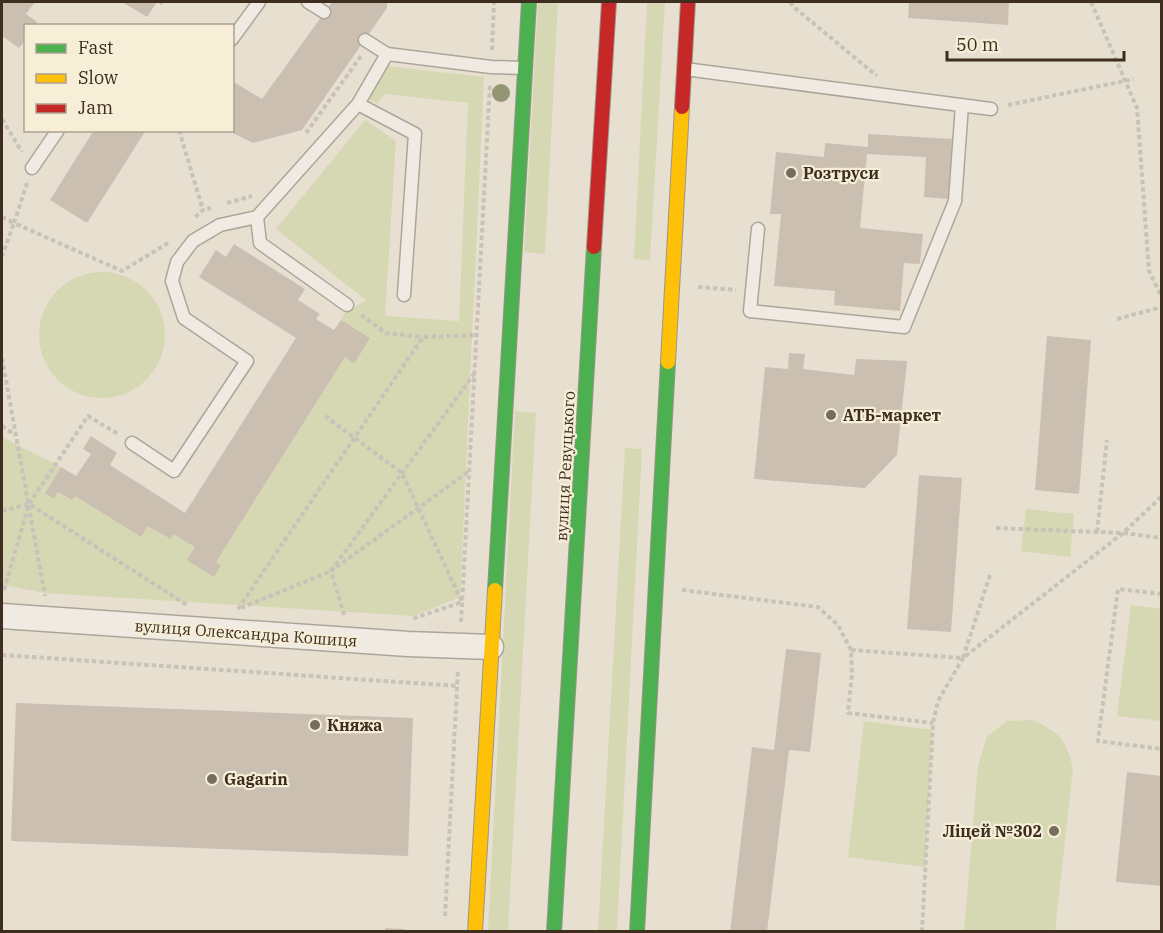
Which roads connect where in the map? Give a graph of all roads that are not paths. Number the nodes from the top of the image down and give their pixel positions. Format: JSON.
{"nodes":[{"id":1,"x":259,"y":2,"type":"edge"},
{"id":2,"x":308,"y":2,"type":"edge"},
{"id":3,"x":529,"y":2,"type":"edge"},
{"id":4,"x":609,"y":2,"type":"edge"},
{"id":5,"x":687,"y":2,"type":"edge"},
{"id":6,"x":324,"y":12,"type":"dead end"},
{"id":7,"x":234,"y":36,"type":"edge"},
{"id":8,"x":367,"y":41,"type":"road end"},
{"id":9,"x":387,"y":54,"type":"junction"},
{"id":10,"x":525,"y":68,"type":"junction"},
{"id":11,"x":684,"y":69,"type":"junction"},
{"id":12,"x":358,"y":104,"type":"junction"},
{"id":13,"x":962,"y":105,"type":"junction"},
{"id":14,"x":991,"y":109,"type":"road end"},
{"id":15,"x":57,"y":132,"type":"edge"},
{"id":16,"x":32,"y":168,"type":"road end"},
{"id":17,"x":257,"y":217,"type":"junction"},
{"id":18,"x":758,"y":229,"type":"dead end"},
{"id":19,"x":404,"y":295,"type":"dead end"},
{"id":20,"x":347,"y":304,"type":"road end"},
{"id":21,"x":132,"y":442,"type":"road end"},
{"id":22,"x":2,"y":616,"type":"edge"},
{"id":23,"x":491,"y":647,"type":"junction"},
{"id":24,"x":475,"y":932,"type":"edge"},
{"id":25,"x":554,"y":932,"type":"edge"},
{"id":26,"x":637,"y":932,"type":"edge"}],
"edges":[{"from":1,"to":7,"type":"lane"},
{"from":2,"to":6,"type":"lane"},
{"from":3,"to":10,"type":"street"},
{"from":4,"to":25,"type":"street","name":"вулиця Ревуцького"},
{"from":5,"to":11,"type":"street"},
{"from":8,"to":9,"type":"lane"},
{"from":9,"to":10,"type":"lane"},
{"from":9,"to":12,"type":"lane"},
{"from":10,"to":23,"type":"street"},
{"from":11,"to":13,"type":"lane"},
{"from":11,"to":26,"type":"street"},
{"from":12,"to":17,"type":"lane"},
{"from":12,"to":19,"type":"lane"},
{"from":13,"to":14,"type":"lane"},
{"from":13,"to":18,"type":"lane"},
{"from":15,"to":16,"type":"lane"},
{"from":17,"to":20,"type":"lane"},
{"from":17,"to":21,"type":"lane"},
{"from":22,"to":23,"type":"street","name":"вулиця Олександра Кошиця"},
{"from":23,"to":24,"type":"street"}]}
